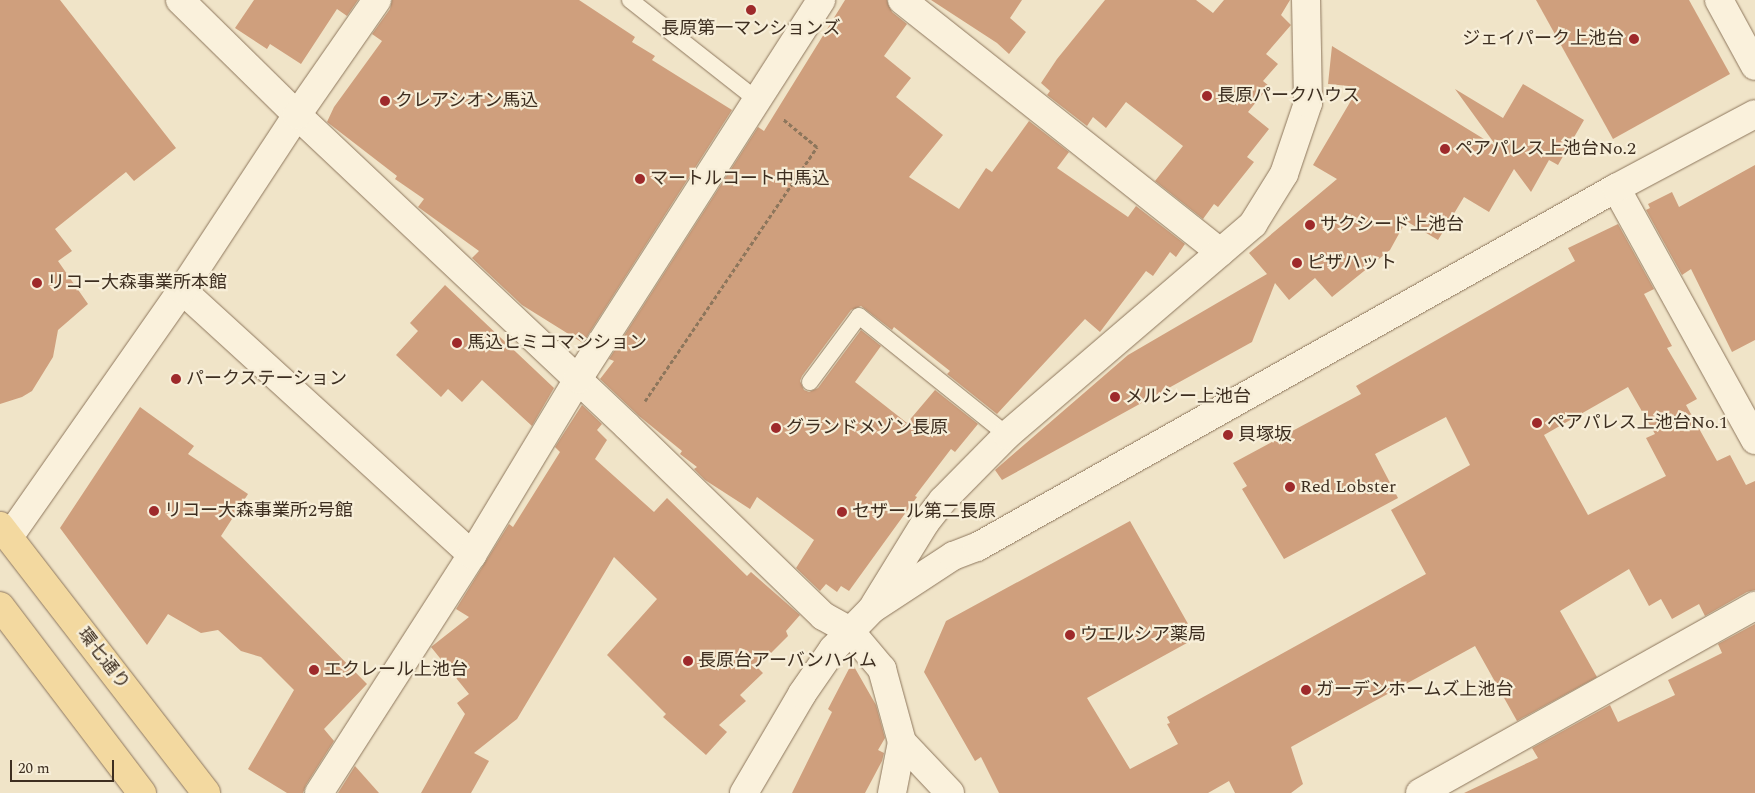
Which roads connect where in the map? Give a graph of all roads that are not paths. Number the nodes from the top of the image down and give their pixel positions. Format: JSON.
{"nodes":[{"id":1,"x":180,"y":0,"type":"edge"},
{"id":2,"x":377,"y":0,"type":"edge"},
{"id":3,"x":630,"y":0,"type":"edge"},
{"id":4,"x":821,"y":0,"type":"edge"},
{"id":5,"x":902,"y":0,"type":"edge"},
{"id":6,"x":1306,"y":0,"type":"edge"},
{"id":7,"x":1719,"y":0,"type":"edge"},
{"id":8,"x":1755,"y":66,"type":"edge"},
{"id":9,"x":757,"y":100,"type":"junction"},
{"id":10,"x":1755,"y":114,"type":"edge"},
{"id":11,"x":297,"y":115,"type":"junction"},
{"id":12,"x":1616,"y":188,"type":"junction"},
{"id":13,"x":1220,"y":252,"type":"junction"},
{"id":14,"x":182,"y":290,"type":"junction"},
{"id":15,"x":578,"y":379,"type":"junction"},
{"id":16,"x":810,"y":382,"type":"dead end"},
{"id":17,"x":1007,"y":435,"type":"junction"},
{"id":18,"x":1755,"y":440,"type":"edge"},
{"id":19,"x":4,"y":532,"type":"edge"},
{"id":20,"x":472,"y":555,"type":"junction"},
{"id":21,"x":0,"y":606,"type":"edge"},
{"id":22,"x":1755,"y":606,"type":"edge"},
{"id":23,"x":872,"y":609,"type":"junction"},
{"id":24,"x":850,"y":631,"type":"junction"},
{"id":25,"x":902,"y":742,"type":"junction"},
{"id":26,"x":142,"y":793,"type":"edge"},
{"id":27,"x":206,"y":793,"type":"edge"},
{"id":28,"x":319,"y":793,"type":"edge"},
{"id":29,"x":744,"y":793,"type":"edge"},
{"id":30,"x":892,"y":793,"type":"edge"},
{"id":31,"x":950,"y":793,"type":"edge"},
{"id":32,"x":1420,"y":793,"type":"edge"}],
"edges":[{"from":1,"to":11,"type":"street"},
{"from":2,"to":11,"type":"street"},
{"from":3,"to":9,"type":"lane"},
{"from":4,"to":9,"type":"street"},
{"from":5,"to":13,"type":"street"},
{"from":6,"to":13,"type":"street"},
{"from":7,"to":8,"type":"street"},
{"from":9,"to":15,"type":"street"},
{"from":10,"to":12,"type":"street"},
{"from":11,"to":14,"type":"street"},
{"from":11,"to":15,"type":"street"},
{"from":12,"to":18,"type":"street"},
{"from":12,"to":23,"type":"street"},
{"from":13,"to":17,"type":"street"},
{"from":14,"to":19,"type":"street"},
{"from":14,"to":20,"type":"street"},
{"from":15,"to":20,"type":"street"},
{"from":15,"to":24,"type":"street"},
{"from":16,"to":17,"type":"lane"},
{"from":17,"to":23,"type":"street"},
{"from":19,"to":27,"type":"main road","name":"環七通り"},
{"from":20,"to":28,"type":"street"},
{"from":21,"to":26,"type":"main road"},
{"from":22,"to":32,"type":"street"},
{"from":23,"to":24,"type":"street"},
{"from":24,"to":25,"type":"street"},
{"from":24,"to":29,"type":"street"},
{"from":25,"to":30,"type":"street"},
{"from":25,"to":31,"type":"street"}]}
